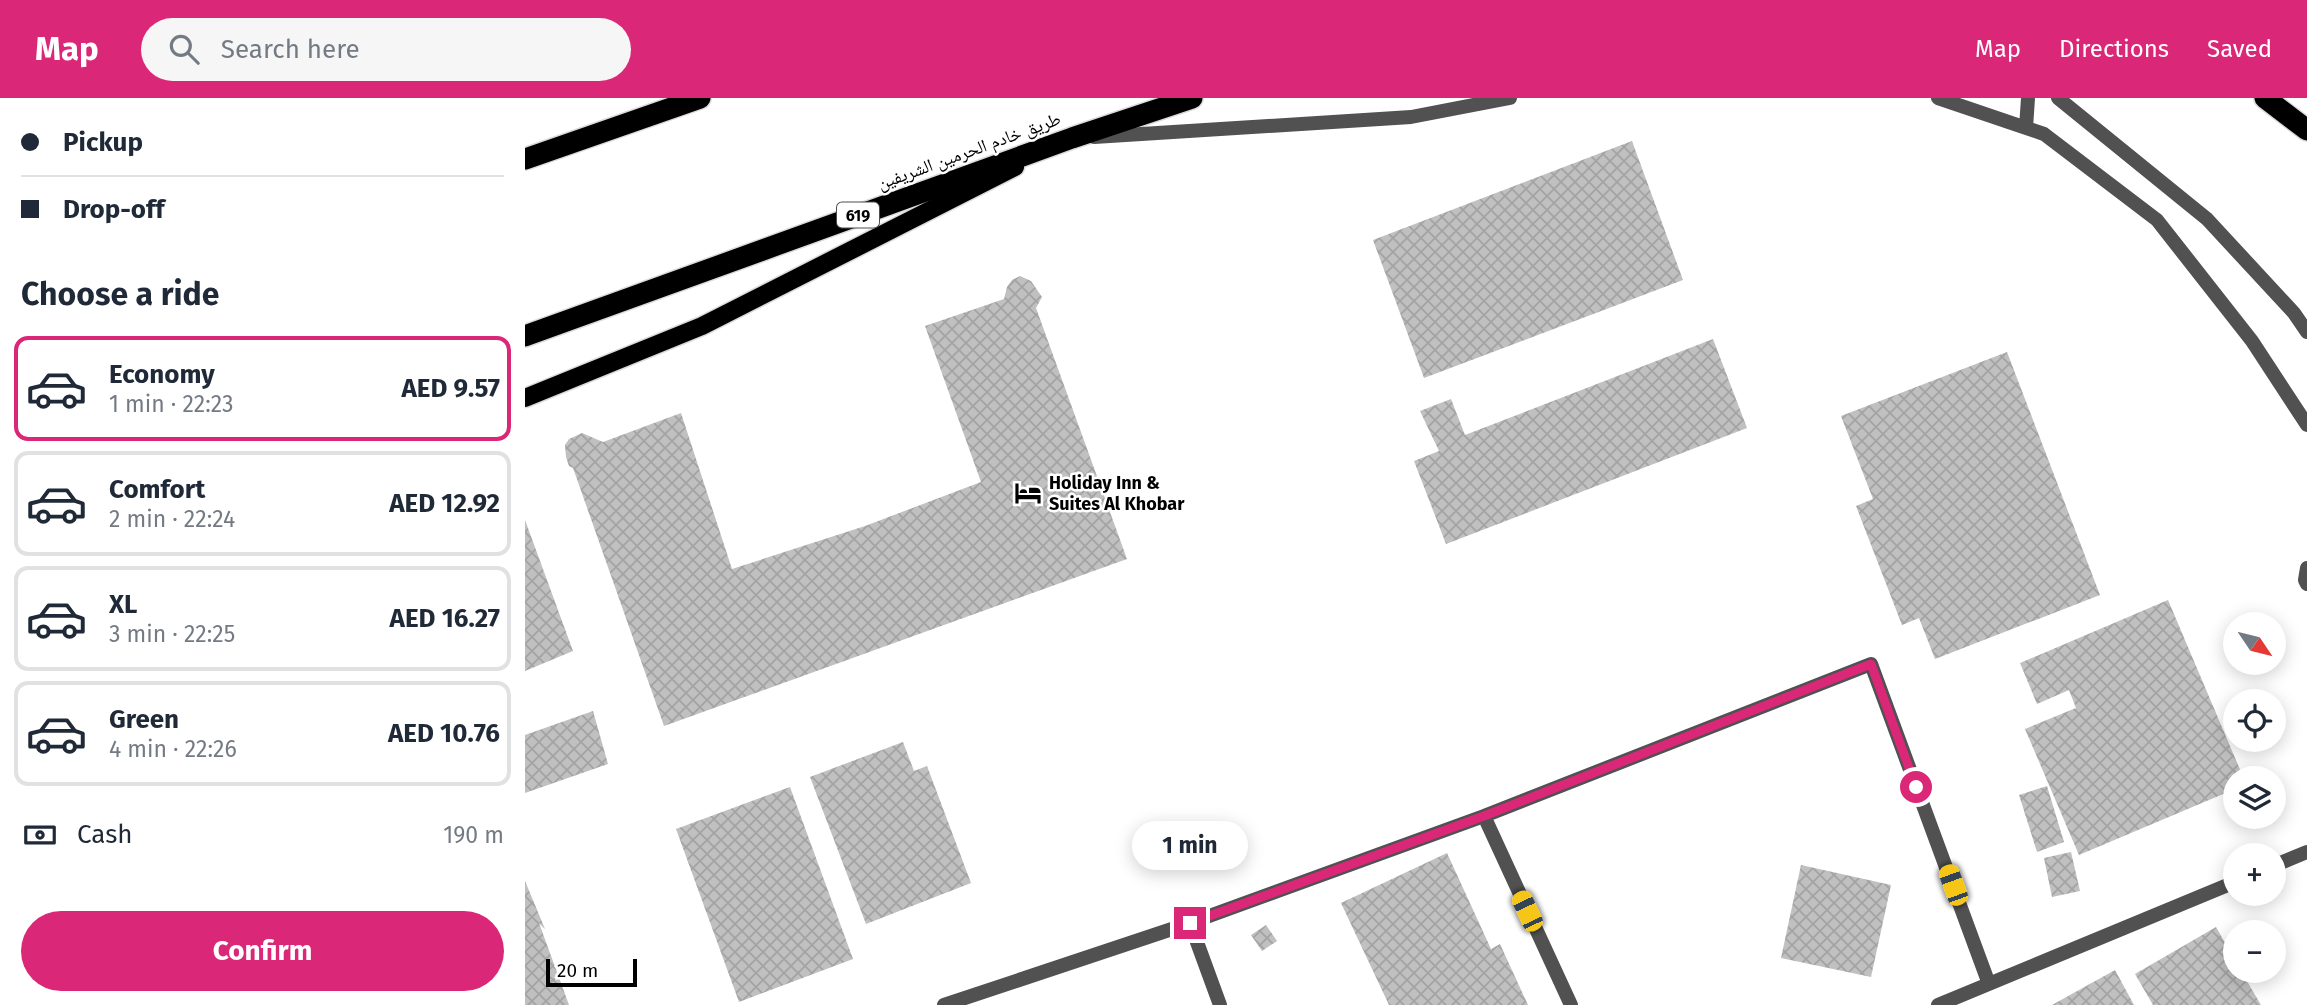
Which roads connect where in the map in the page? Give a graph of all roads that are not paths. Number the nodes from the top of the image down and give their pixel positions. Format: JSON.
{"nodes":[{"id":1,"x":700,"y":98,"type":"edge"},
{"id":2,"x":1192,"y":98,"type":"edge"},
{"id":3,"x":1510,"y":98,"type":"edge"},
{"id":4,"x":1938,"y":98,"type":"edge"},
{"id":5,"x":2028,"y":98,"type":"edge"},
{"id":6,"x":2057,"y":98,"type":"edge"},
{"id":7,"x":2265,"y":98,"type":"edge"},
{"id":8,"x":2026,"y":128,"type":"junction"},
{"id":9,"x":2307,"y":130,"type":"edge"},
{"id":10,"x":1072,"y":138,"type":"junction"},
{"id":11,"x":525,"y":159,"type":"edge"},
{"id":12,"x":2307,"y":332,"type":"edge"},
{"id":13,"x":525,"y":336,"type":"edge"},
{"id":14,"x":525,"y":398,"type":"edge"},
{"id":15,"x":2307,"y":425,"type":"edge"},
{"id":16,"x":2307,"y":568,"type":"edge"},
{"id":17,"x":2307,"y":584,"type":"edge"},
{"id":18,"x":1484,"y":816,"type":"junction"},
{"id":19,"x":2307,"y":852,"type":"edge"},
{"id":20,"x":2286,"y":861,"type":"edge"},
{"id":21,"x":2223,"y":887,"type":"edge"},
{"id":22,"x":1190,"y":923,"type":"junction"},
{"id":23,"x":1989,"y":984,"type":"junction"},
{"id":24,"x":944,"y":1005,"type":"edge"},
{"id":25,"x":1220,"y":1005,"type":"edge"},
{"id":26,"x":1570,"y":1005,"type":"edge"},
{"id":27,"x":1938,"y":1005,"type":"edge"}],
"edges":[{"from":1,"to":11,"type":"highway"},
{"from":2,"to":10,"type":"highway","name":"طريق خادم الحرمين الشريفين","number":"619"},
{"from":3,"to":10,"type":"street"},
{"from":4,"to":8,"type":"street"},
{"from":5,"to":8,"type":"street"},
{"from":6,"to":12,"type":"street"},
{"from":7,"to":9,"type":"highway"},
{"from":8,"to":15,"type":"street"},
{"from":10,"to":13,"type":"highway","name":"طريق خادم الحرمين الشريفين","number":"619"},
{"from":10,"to":14,"type":"main road"},
{"from":16,"to":17,"type":"street"},
{"from":18,"to":22,"type":"street"},
{"from":18,"to":23,"type":"street"},
{"from":18,"to":26,"type":"street"},
{"from":19,"to":20,"type":"street"},
{"from":21,"to":23,"type":"street"},
{"from":22,"to":24,"type":"street"},
{"from":22,"to":25,"type":"street"},
{"from":23,"to":27,"type":"street"}]}
